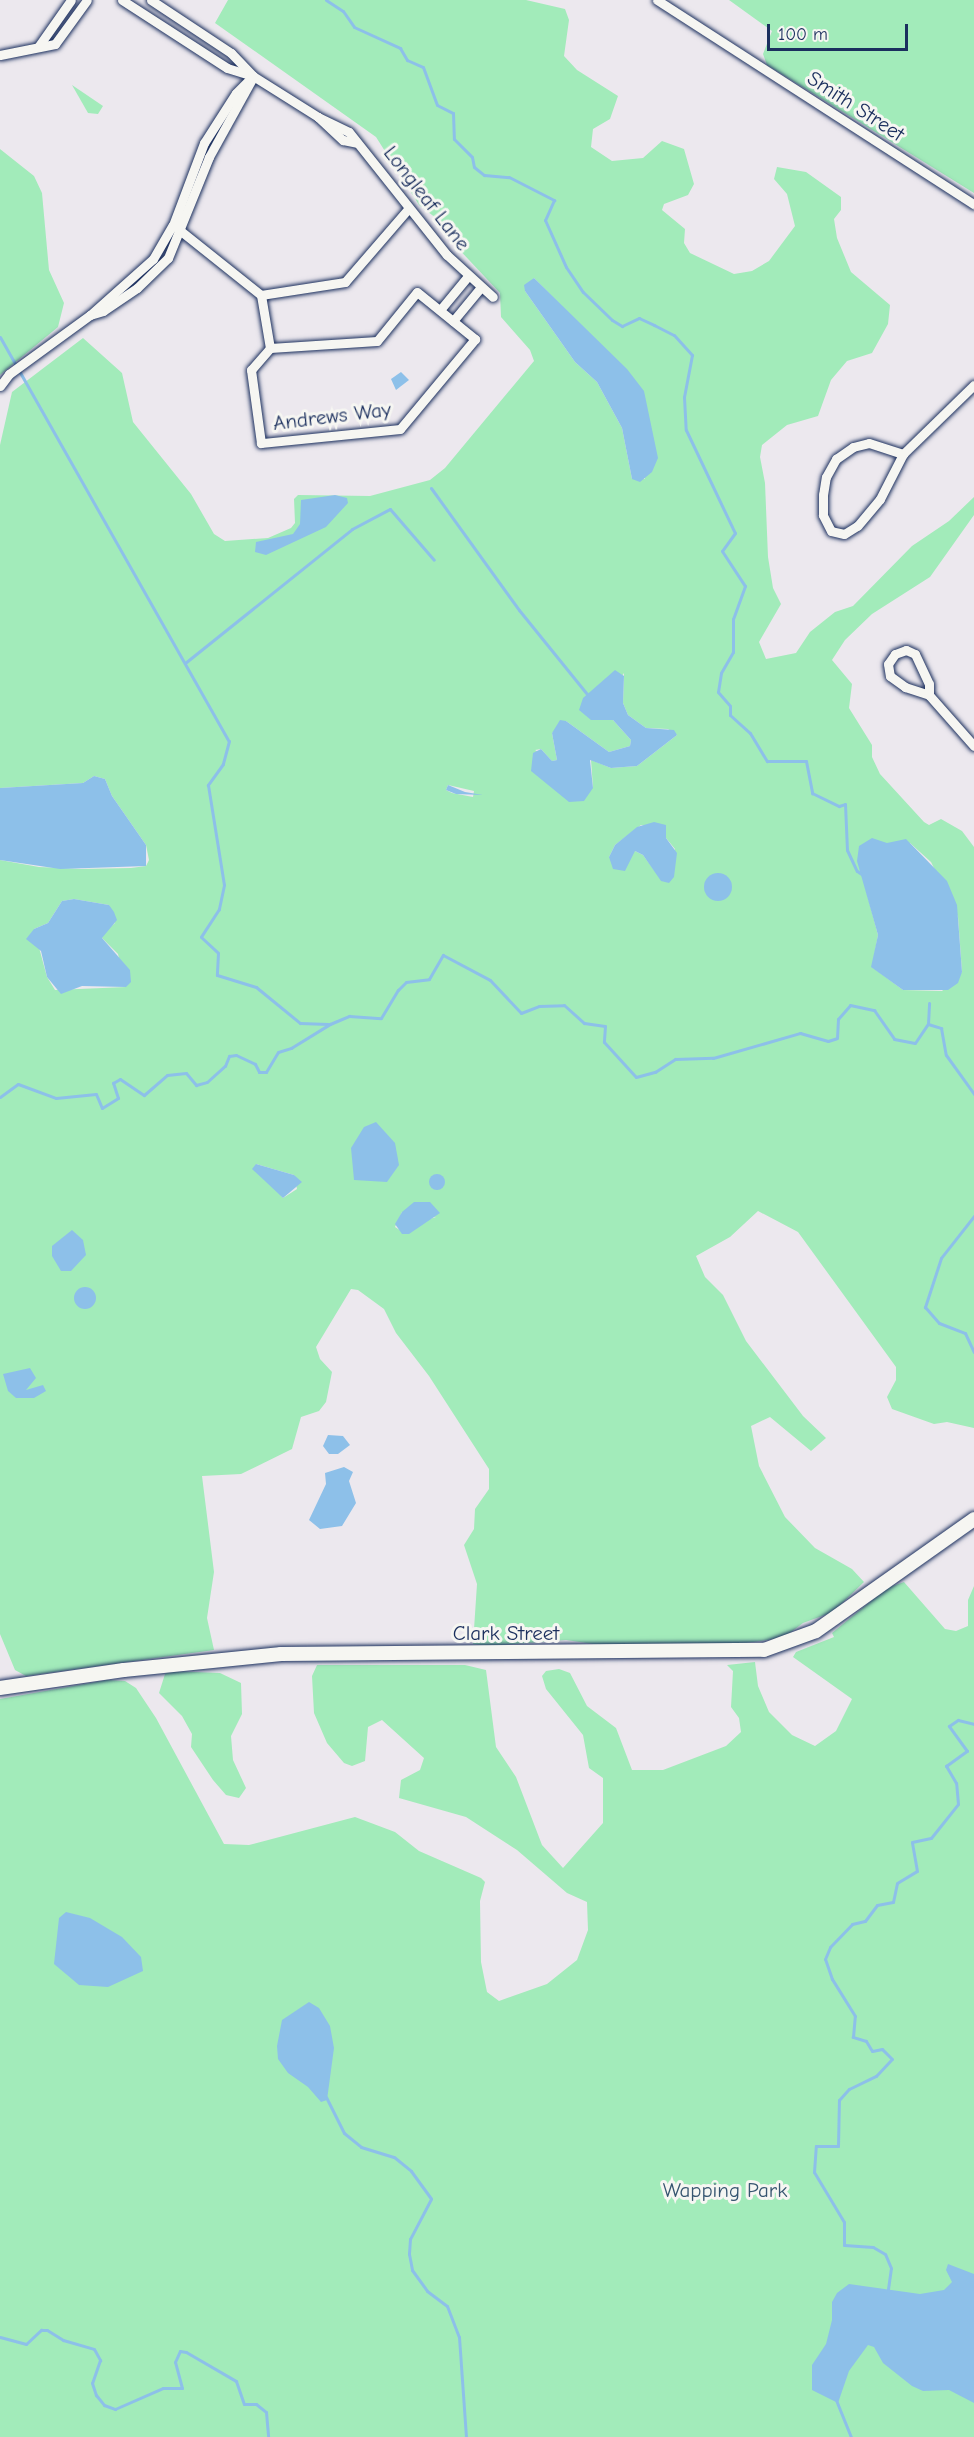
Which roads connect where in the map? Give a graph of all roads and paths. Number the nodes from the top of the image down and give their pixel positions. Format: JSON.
{"nodes":[{"id":1,"x":71,"y":0,"type":"edge"},
{"id":2,"x":87,"y":0,"type":"edge"},
{"id":3,"x":122,"y":0,"type":"edge"},
{"id":4,"x":152,"y":0,"type":"edge"},
{"id":5,"x":657,"y":0,"type":"edge"},
{"id":6,"x":187,"y":23,"type":"junction"},
{"id":7,"x":178,"y":36,"type":"junction"},
{"id":8,"x":38,"y":47,"type":"junction"},
{"id":9,"x":0,"y":55,"type":"edge"},
{"id":10,"x":253,"y":75,"type":"junction"},
{"id":11,"x":974,"y":204,"type":"edge"},
{"id":12,"x":408,"y":209,"type":"junction"},
{"id":13,"x":173,"y":225,"type":"junction"},
{"id":14,"x":182,"y":232,"type":"junction"},
{"id":15,"x":468,"y":276,"type":"junction"},
{"id":16,"x":481,"y":287,"type":"junction"},
{"id":17,"x":261,"y":295,"type":"junction"},
{"id":18,"x":493,"y":297,"type":"dead end"},
{"id":19,"x":440,"y":310,"type":"junction"},
{"id":20,"x":90,"y":315,"type":"junction"},
{"id":21,"x":453,"y":321,"type":"junction"},
{"id":22,"x":270,"y":348,"type":"junction"},
{"id":23,"x":974,"y":385,"type":"edge"},
{"id":24,"x":0,"y":386,"type":"edge"},
{"id":25,"x":903,"y":454,"type":"junction"},
{"id":26,"x":929,"y":695,"type":"junction"},
{"id":27,"x":974,"y":746,"type":"edge"},
{"id":28,"x":974,"y":1519,"type":"edge"},
{"id":29,"x":0,"y":1688,"type":"edge"}],
"edges":[{"from":1,"to":8,"type":"street"},
{"from":2,"to":8,"type":"street"},
{"from":3,"to":7,"type":"street"},
{"from":4,"to":6,"type":"street"},
{"from":5,"to":11,"type":"street","name":"Smith Street"},
{"from":6,"to":7,"type":"street"},
{"from":6,"to":10,"type":"street"},
{"from":7,"to":10,"type":"street"},
{"from":8,"to":9,"type":"street"},
{"from":10,"to":12,"type":"street","name":"Longleaf Lane"},
{"from":10,"to":13,"type":"street"},
{"from":10,"to":14,"type":"street"},
{"from":12,"to":15,"type":"street","name":"Longleaf Lane"},
{"from":12,"to":17,"type":"street"},
{"from":13,"to":14,"type":"street"},
{"from":13,"to":20,"type":"street"},
{"from":14,"to":17,"type":"street"},
{"from":14,"to":20,"type":"street"},
{"from":15,"to":16,"type":"street","name":"Longleaf Lane"},
{"from":15,"to":19,"type":"street","name":"Longleaf Lane"},
{"from":16,"to":18,"type":"street","name":"Longleaf Lane"},
{"from":16,"to":21,"type":"street"},
{"from":17,"to":22,"type":"street"},
{"from":19,"to":21,"type":"street","name":"Andrews Way"},
{"from":19,"to":22,"type":"street","name":"Andrews Way"},
{"from":20,"to":24,"type":"street"},
{"from":21,"to":22,"type":"street","name":"Andrews Way"},
{"from":23,"to":25,"type":"street"},
{"from":25,"to":25,"type":"street"},
{"from":26,"to":26,"type":"street"},
{"from":26,"to":27,"type":"street"},
{"from":28,"to":29,"type":"main road","name":"Clark Street"}]}
